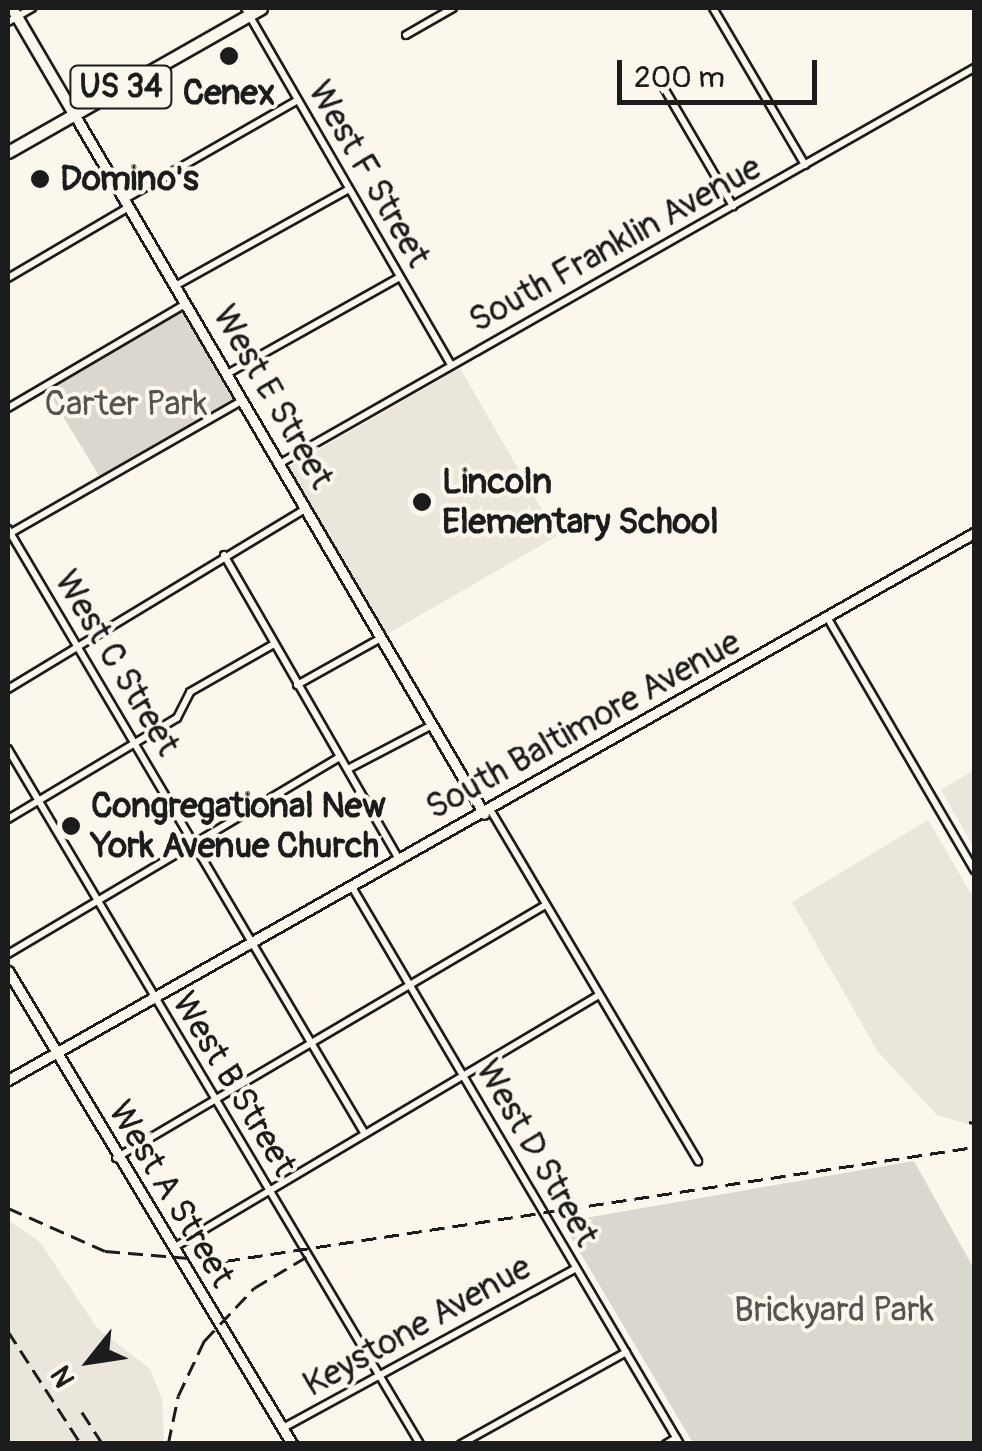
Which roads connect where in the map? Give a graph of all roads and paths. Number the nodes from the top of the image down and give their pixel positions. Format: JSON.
{"nodes":[{"id":1,"x":32,"y":8,"type":"edge"},
{"id":2,"x":262,"y":8,"type":"edge"},
{"id":3,"x":453,"y":8,"type":"edge"},
{"id":4,"x":713,"y":8,"type":"edge"},
{"id":5,"x":247,"y":11,"type":"edge"},
{"id":6,"x":12,"y":15,"type":"edge"},
{"id":7,"x":406,"y":35,"type":"dead end"},
{"id":8,"x":974,"y":68,"type":"edge"},
{"id":9,"x":664,"y":88,"type":"dead end"},
{"id":10,"x":298,"y":100,"type":"junction"},
{"id":11,"x":74,"y":114,"type":"junction"},
{"id":12,"x":8,"y":152,"type":"edge"},
{"id":13,"x":805,"y":165,"type":"junction"},
{"id":14,"x":349,"y":189,"type":"junction"},
{"id":15,"x":127,"y":203,"type":"junction"},
{"id":16,"x":733,"y":206,"type":"junction"},
{"id":17,"x":400,"y":277,"type":"junction"},
{"id":18,"x":8,"y":278,"type":"edge"},
{"id":19,"x":176,"y":286,"type":"junction"},
{"id":20,"x":186,"y":303,"type":"junction"},
{"id":21,"x":450,"y":365,"type":"junction"},
{"id":22,"x":227,"y":374,"type":"junction"},
{"id":23,"x":242,"y":400,"type":"junction"},
{"id":24,"x":8,"y":408,"type":"edge"},
{"id":25,"x":280,"y":464,"type":"junction"},
{"id":26,"x":306,"y":508,"type":"junction"},
{"id":27,"x":8,"y":533,"type":"edge"},
{"id":28,"x":974,"y":533,"type":"edge"},
{"id":29,"x":224,"y":555,"type":"junction"},
{"id":30,"x":827,"y":618,"type":"junction"},
{"id":31,"x":382,"y":638,"type":"junction"},
{"id":32,"x":274,"y":644,"type":"junction"},
{"id":33,"x":78,"y":648,"type":"junction"},
{"id":34,"x":298,"y":685,"type":"junction"},
{"id":35,"x":8,"y":690,"type":"edge"},
{"id":36,"x":433,"y":724,"type":"junction"},
{"id":37,"x":136,"y":744,"type":"junction"},
{"id":38,"x":8,"y":749,"type":"edge"},
{"id":39,"x":340,"y":757,"type":"junction"},
{"id":40,"x":348,"y":769,"type":"junction"},
{"id":41,"x":38,"y":801,"type":"junction"},
{"id":42,"x":488,"y":813,"type":"junction"},
{"id":43,"x":8,"y":818,"type":"edge"},
{"id":44,"x":194,"y":841,"type":"junction"},
{"id":45,"x":400,"y":860,"type":"junction"},
{"id":46,"x":974,"y":870,"type":"edge"},
{"id":47,"x":352,"y":887,"type":"junction"},
{"id":48,"x":97,"y":900,"type":"junction"},
{"id":49,"x":545,"y":905,"type":"junction"},
{"id":50,"x":254,"y":942,"type":"junction"},
{"id":51,"x":8,"y":954,"type":"edge"},
{"id":52,"x":8,"y":971,"type":"edge"},
{"id":53,"x":409,"y":984,"type":"junction"},
{"id":54,"x":598,"y":996,"type":"junction"},
{"id":55,"x":154,"y":998,"type":"junction"},
{"id":56,"x":312,"y":1041,"type":"junction"},
{"id":57,"x":54,"y":1054,"type":"junction"},
{"id":58,"x":464,"y":1076,"type":"junction"},
{"id":59,"x":8,"y":1080,"type":"edge"},
{"id":60,"x":214,"y":1099,"type":"junction"},
{"id":61,"x":365,"y":1134,"type":"junction"},
{"id":62,"x":116,"y":1158,"type":"junction"},
{"id":63,"x":698,"y":1161,"type":"dead end"},
{"id":64,"x":268,"y":1190,"type":"junction"},
{"id":65,"x":172,"y":1249,"type":"junction"},
{"id":66,"x":576,"y":1268,"type":"junction"},
{"id":67,"x":626,"y":1352,"type":"junction"},
{"id":68,"x":379,"y":1375,"type":"junction"},
{"id":69,"x":283,"y":1428,"type":"junction"},
{"id":70,"x":678,"y":1440,"type":"edge"},
{"id":71,"x":292,"y":1444,"type":"edge"},
{"id":72,"x":420,"y":1444,"type":"edge"},
{"id":73,"x":460,"y":1444,"type":"edge"},
{"id":74,"x":666,"y":1444,"type":"edge"}],
"edges":[{"from":1,"to":6,"type":"street"},
{"from":2,"to":5,"type":"highway","number":"US 34"},
{"from":3,"to":7,"type":"street"},
{"from":4,"to":13,"type":"street"},
{"from":5,"to":10,"type":"street","name":"West F Street"},
{"from":5,"to":11,"type":"highway","number":"US 34"},
{"from":6,"to":11,"type":"main road","name":"West E Street"},
{"from":8,"to":13,"type":"street","name":"South Franklin Avenue"},
{"from":9,"to":16,"type":"street"},
{"from":10,"to":14,"type":"street","name":"West F Street"},
{"from":10,"to":15,"type":"street"},
{"from":11,"to":12,"type":"highway","number":"US 34"},
{"from":11,"to":15,"type":"street","name":"West E Street"},
{"from":13,"to":16,"type":"street","name":"South Franklin Avenue"},
{"from":14,"to":17,"type":"street","name":"West F Street"},
{"from":14,"to":19,"type":"street"},
{"from":15,"to":18,"type":"street"},
{"from":15,"to":19,"type":"street","name":"West E Street"},
{"from":16,"to":21,"type":"street","name":"South Franklin Avenue"},
{"from":17,"to":21,"type":"street","name":"West F Street"},
{"from":17,"to":22,"type":"street"},
{"from":19,"to":20,"type":"street","name":"West E Street"},
{"from":20,"to":22,"type":"street","name":"West E Street"},
{"from":20,"to":24,"type":"street"},
{"from":21,"to":25,"type":"street","name":"South Franklin Avenue"},
{"from":22,"to":23,"type":"street","name":"West E Street"},
{"from":23,"to":25,"type":"street","name":"West E Street"},
{"from":23,"to":27,"type":"street"},
{"from":25,"to":26,"type":"street","name":"West E Street"},
{"from":26,"to":29,"type":"street"},
{"from":26,"to":31,"type":"street","name":"West E Street"},
{"from":27,"to":33,"type":"street","name":"West C Street"},
{"from":28,"to":30,"type":"street","name":"South Baltimore Avenue"},
{"from":29,"to":32,"type":"street"},
{"from":29,"to":33,"type":"street"},
{"from":30,"to":42,"type":"street","name":"South Baltimore Avenue"},
{"from":30,"to":46,"type":"street"},
{"from":31,"to":34,"type":"street"},
{"from":31,"to":36,"type":"street","name":"West E Street"},
{"from":32,"to":34,"type":"street"},
{"from":32,"to":37,"type":"street"},
{"from":33,"to":35,"type":"street"},
{"from":33,"to":37,"type":"street","name":"West C Street"},
{"from":34,"to":39,"type":"street"},
{"from":36,"to":40,"type":"street"},
{"from":36,"to":42,"type":"street","name":"West E Street"},
{"from":37,"to":41,"type":"street"},
{"from":37,"to":44,"type":"street","name":"West C Street"},
{"from":38,"to":41,"type":"street","name":"West B Street"},
{"from":39,"to":40,"type":"street"},
{"from":39,"to":44,"type":"street"},
{"from":40,"to":45,"type":"street"},
{"from":41,"to":43,"type":"street"},
{"from":41,"to":48,"type":"street","name":"West B Street"},
{"from":42,"to":45,"type":"street","name":"South Baltimore Avenue"},
{"from":42,"to":49,"type":"street","name":"West E Street"},
{"from":44,"to":48,"type":"street"},
{"from":44,"to":50,"type":"street","name":"West C Street"},
{"from":45,"to":47,"type":"street","name":"South Baltimore Avenue"},
{"from":47,"to":50,"type":"street","name":"South Baltimore Avenue"},
{"from":47,"to":53,"type":"street","name":"West D Street"},
{"from":48,"to":51,"type":"street"},
{"from":48,"to":55,"type":"street","name":"West B Street"},
{"from":49,"to":53,"type":"street"},
{"from":49,"to":54,"type":"street","name":"West E Street"},
{"from":50,"to":55,"type":"street","name":"South Baltimore Avenue"},
{"from":50,"to":56,"type":"street","name":"West C Street"},
{"from":52,"to":57,"type":"street","name":"West A Street"},
{"from":53,"to":56,"type":"street"},
{"from":53,"to":58,"type":"street","name":"West D Street"},
{"from":54,"to":58,"type":"street"},
{"from":54,"to":63,"type":"street","name":"West E Street"},
{"from":55,"to":57,"type":"street","name":"South Baltimore Avenue"},
{"from":55,"to":60,"type":"street","name":"West B Street"},
{"from":56,"to":60,"type":"street"},
{"from":56,"to":61,"type":"street","name":"West C Street"},
{"from":57,"to":59,"type":"street","name":"South Baltimore Avenue"},
{"from":57,"to":62,"type":"street","name":"West A Street"},
{"from":58,"to":61,"type":"street"},
{"from":58,"to":66,"type":"street","name":"West D Street"},
{"from":60,"to":62,"type":"street"},
{"from":60,"to":64,"type":"street","name":"West B Street"},
{"from":61,"to":64,"type":"street"},
{"from":62,"to":65,"type":"street","name":"West A Street"},
{"from":64,"to":65,"type":"street"},
{"from":64,"to":68,"type":"street","name":"West B Street"},
{"from":65,"to":69,"type":"street","name":"West A Street"},
{"from":66,"to":67,"type":"street","name":"West D Street"},
{"from":66,"to":68,"type":"street","name":"Keystone Avenue"},
{"from":67,"to":70,"type":"street","name":"West D Street"},
{"from":67,"to":73,"type":"street"},
{"from":68,"to":69,"type":"street","name":"Keystone Avenue"},
{"from":68,"to":72,"type":"street","name":"West B Street"},
{"from":69,"to":71,"type":"street","name":"West A Street"},
{"from":70,"to":74,"type":"street"}]}
